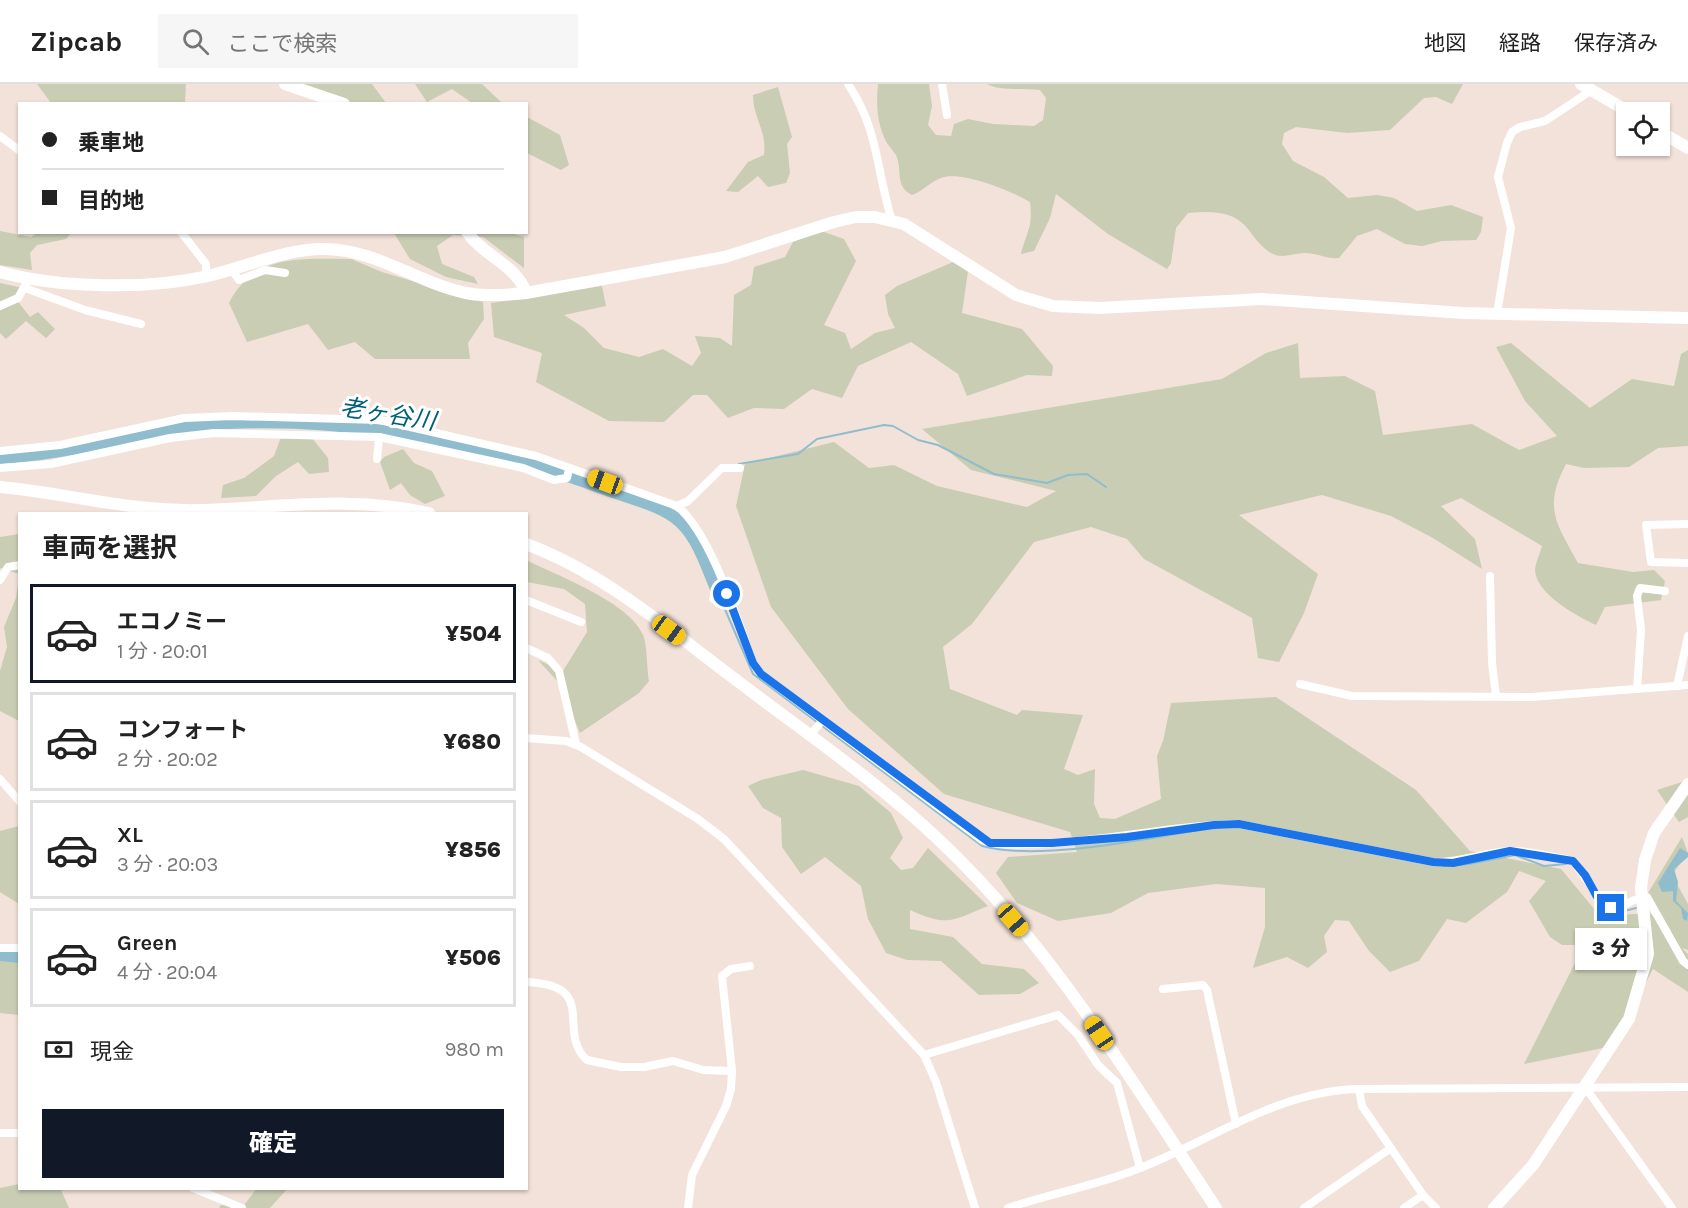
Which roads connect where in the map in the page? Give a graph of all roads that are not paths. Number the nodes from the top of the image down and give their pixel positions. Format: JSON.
{"nodes":[{"id":1,"x":285,"y":84,"type":"edge"},
{"id":2,"x":848,"y":84,"type":"edge"},
{"id":3,"x":942,"y":84,"type":"edge"},
{"id":4,"x":1591,"y":87,"type":"edge"},
{"id":5,"x":338,"y":102,"type":"edge"},
{"id":6,"x":1616,"y":103,"type":"edge"},
{"id":7,"x":947,"y":115,"type":"dead end"},
{"id":8,"x":0,"y":136,"type":"edge"},
{"id":9,"x":1670,"y":137,"type":"edge"},
{"id":10,"x":1688,"y":148,"type":"edge"},
{"id":11,"x":18,"y":150,"type":"edge"},
{"id":12,"x":892,"y":221,"type":"junction"},
{"id":13,"x":183,"y":234,"type":"edge"},
{"id":14,"x":469,"y":234,"type":"edge"},
{"id":15,"x":232,"y":270,"type":"junction"},
{"id":16,"x":0,"y":272,"type":"edge"},
{"id":17,"x":285,"y":273,"type":"dead end"},
{"id":18,"x":206,"y":277,"type":"junction"},
{"id":19,"x":27,"y":283,"type":"junction"},
{"id":20,"x":526,"y":293,"type":"junction"},
{"id":21,"x":0,"y":306,"type":"edge"},
{"id":22,"x":1497,"y":314,"type":"junction"},
{"id":23,"x":1688,"y":318,"type":"edge"},
{"id":24,"x":141,"y":324,"type":"dead end"},
{"id":25,"x":379,"y":437,"type":"junction"},
{"id":26,"x":60,"y":445,"type":"junction"},
{"id":27,"x":0,"y":451,"type":"edge"},
{"id":28,"x":376,"y":459,"type":"dead end"},
{"id":29,"x":63,"y":462,"type":"junction"},
{"id":30,"x":0,"y":468,"type":"edge"},
{"id":31,"x":740,"y":468,"type":"dead end"},
{"id":32,"x":569,"y":469,"type":"junction"},
{"id":33,"x":0,"y":487,"type":"edge"},
{"id":34,"x":681,"y":509,"type":"junction"},
{"id":35,"x":420,"y":512,"type":"edge"},
{"id":36,"x":1688,"y":524,"type":"edge"},
{"id":37,"x":528,"y":545,"type":"edge"},
{"id":38,"x":1688,"y":563,"type":"edge"},
{"id":39,"x":18,"y":565,"type":"edge"},
{"id":40,"x":1490,"y":576,"type":"dead end"},
{"id":41,"x":0,"y":580,"type":"edge"},
{"id":42,"x":1665,"y":591,"type":"dead end"},
{"id":43,"x":727,"y":594,"type":"junction"},
{"id":44,"x":713,"y":599,"type":"dead end"},
{"id":45,"x":528,"y":601,"type":"edge"},
{"id":46,"x":581,"y":622,"type":"dead end"},
{"id":47,"x":1688,"y":636,"type":"edge"},
{"id":48,"x":528,"y":649,"type":"edge"},
{"id":49,"x":1300,"y":684,"type":"dead end"},
{"id":50,"x":1688,"y":685,"type":"edge"},
{"id":51,"x":1677,"y":686,"type":"junction"},
{"id":52,"x":1637,"y":689,"type":"junction"},
{"id":53,"x":1496,"y":696,"type":"junction"},
{"id":54,"x":817,"y":727,"type":"junction"},
{"id":55,"x":528,"y":738,"type":"edge"},
{"id":56,"x":576,"y":744,"type":"junction"},
{"id":57,"x":0,"y":779,"type":"edge"},
{"id":58,"x":1688,"y":784,"type":"edge"},
{"id":59,"x":18,"y":800,"type":"edge"},
{"id":60,"x":1641,"y":897,"type":"junction"},
{"id":61,"x":0,"y":948,"type":"edge"},
{"id":62,"x":18,"y":948,"type":"edge"},
{"id":63,"x":1688,"y":965,"type":"edge"},
{"id":64,"x":750,"y":966,"type":"dead end"},
{"id":65,"x":528,"y":982,"type":"edge"},
{"id":66,"x":1163,"y":989,"type":"dead end"},
{"id":67,"x":924,"y":1055,"type":"junction"},
{"id":68,"x":732,"y":1071,"type":"junction"},
{"id":69,"x":1586,"y":1087,"type":"junction"},
{"id":70,"x":1688,"y":1087,"type":"edge"},
{"id":71,"x":1359,"y":1089,"type":"junction"},
{"id":72,"x":1236,"y":1124,"type":"junction"},
{"id":73,"x":0,"y":1133,"type":"edge"},
{"id":74,"x":18,"y":1133,"type":"edge"},
{"id":75,"x":1391,"y":1148,"type":"junction"},
{"id":76,"x":1178,"y":1151,"type":"junction"},
{"id":77,"x":1140,"y":1168,"type":"junction"},
{"id":78,"x":199,"y":1190,"type":"edge"},
{"id":79,"x":1423,"y":1195,"type":"junction"},
{"id":80,"x":242,"y":1208,"type":"edge"},
{"id":81,"x":688,"y":1208,"type":"edge"},
{"id":82,"x":975,"y":1208,"type":"edge"},
{"id":83,"x":1008,"y":1208,"type":"edge"},
{"id":84,"x":1216,"y":1208,"type":"edge"},
{"id":85,"x":1304,"y":1208,"type":"edge"},
{"id":86,"x":1404,"y":1208,"type":"edge"},
{"id":87,"x":1436,"y":1208,"type":"edge"},
{"id":88,"x":1494,"y":1208,"type":"edge"},
{"id":89,"x":1672,"y":1208,"type":"edge"}],
"edges":[{"from":1,"to":5,"type":"street"},
{"from":2,"to":12,"type":"street"},
{"from":3,"to":7,"type":"street"},
{"from":4,"to":6,"type":"street"},
{"from":4,"to":22,"type":"street"},
{"from":8,"to":11,"type":"street"},
{"from":9,"to":10,"type":"street"},
{"from":12,"to":20,"type":"street"},
{"from":12,"to":22,"type":"street"},
{"from":13,"to":18,"type":"street"},
{"from":14,"to":20,"type":"street"},
{"from":15,"to":17,"type":"street"},
{"from":15,"to":18,"type":"street"},
{"from":15,"to":20,"type":"street"},
{"from":16,"to":19,"type":"street"},
{"from":18,"to":19,"type":"street"},
{"from":19,"to":21,"type":"street"},
{"from":19,"to":24,"type":"street"},
{"from":22,"to":23,"type":"street"},
{"from":25,"to":28,"type":"street"},
{"from":25,"to":29,"type":"street"},
{"from":25,"to":32,"type":"street"},
{"from":26,"to":27,"type":"street"},
{"from":26,"to":29,"type":"street"},
{"from":26,"to":32,"type":"street"},
{"from":29,"to":30,"type":"street"},
{"from":31,"to":34,"type":"street"},
{"from":32,"to":34,"type":"street"},
{"from":33,"to":35,"type":"street"},
{"from":34,"to":43,"type":"street"},
{"from":36,"to":38,"type":"street"},
{"from":37,"to":54,"type":"street"},
{"from":39,"to":41,"type":"street"},
{"from":40,"to":53,"type":"street"},
{"from":42,"to":52,"type":"street"},
{"from":43,"to":44,"type":"street"},
{"from":43,"to":54,"type":"street"},
{"from":45,"to":46,"type":"street"},
{"from":47,"to":51,"type":"street"},
{"from":48,"to":56,"type":"street"},
{"from":49,"to":53,"type":"street"},
{"from":50,"to":51,"type":"street"},
{"from":51,"to":52,"type":"street"},
{"from":52,"to":53,"type":"street"},
{"from":54,"to":60,"type":"street"},
{"from":54,"to":76,"type":"street"},
{"from":55,"to":56,"type":"street"},
{"from":56,"to":67,"type":"street"},
{"from":57,"to":59,"type":"street"},
{"from":58,"to":60,"type":"street"},
{"from":60,"to":63,"type":"street"},
{"from":60,"to":69,"type":"street"},
{"from":61,"to":62,"type":"street"},
{"from":64,"to":68,"type":"street"},
{"from":65,"to":68,"type":"street"},
{"from":66,"to":72,"type":"street"},
{"from":67,"to":77,"type":"street"},
{"from":67,"to":82,"type":"street"},
{"from":68,"to":81,"type":"street"},
{"from":69,"to":70,"type":"street"},
{"from":69,"to":71,"type":"street"},
{"from":69,"to":88,"type":"street"},
{"from":69,"to":89,"type":"street"},
{"from":71,"to":72,"type":"street"},
{"from":71,"to":75,"type":"street"},
{"from":72,"to":76,"type":"street"},
{"from":73,"to":74,"type":"street"},
{"from":75,"to":79,"type":"street"},
{"from":75,"to":85,"type":"street"},
{"from":76,"to":77,"type":"street"},
{"from":76,"to":84,"type":"street"},
{"from":77,"to":83,"type":"street"},
{"from":78,"to":80,"type":"street"},
{"from":79,"to":86,"type":"street"},
{"from":79,"to":87,"type":"street"}]}
